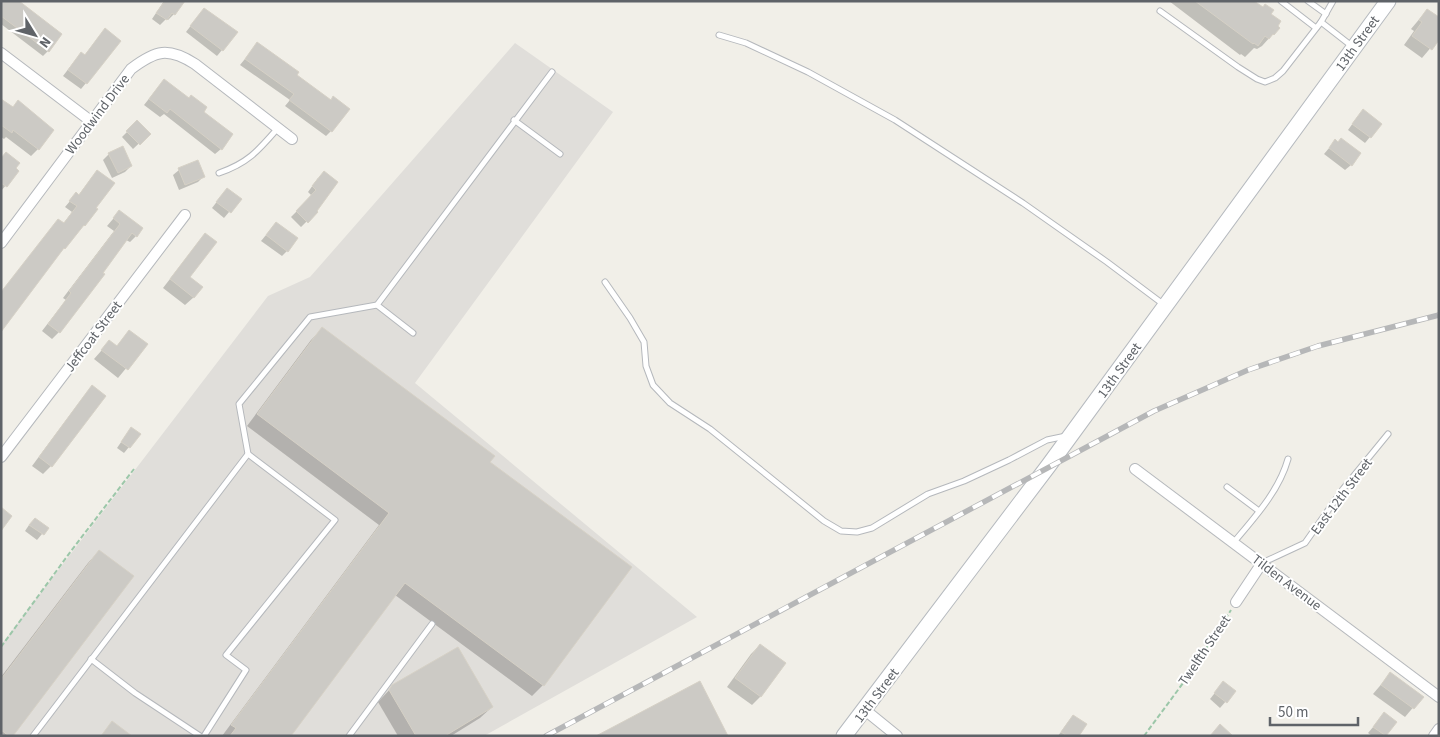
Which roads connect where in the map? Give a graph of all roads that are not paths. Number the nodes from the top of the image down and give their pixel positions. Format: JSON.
{"nodes":[{"id":1,"x":1282,"y":1,"type":"edge"},
{"id":2,"x":1308,"y":1,"type":"edge"},
{"id":3,"x":1334,"y":1,"type":"edge"},
{"id":4,"x":1388,"y":1,"type":"edge"},
{"id":5,"x":1160,"y":11,"type":"dead end"},
{"id":6,"x":1326,"y":14,"type":"junction"},
{"id":7,"x":1321,"y":22,"type":"junction"},
{"id":8,"x":1316,"y":28,"type":"junction"},
{"id":9,"x":719,"y":35,"type":"dead end"},
{"id":10,"x":1354,"y":47,"type":"junction"},
{"id":11,"x":1,"y":53,"type":"edge"},
{"id":12,"x":552,"y":72,"type":"dead end"},
{"id":13,"x":514,"y":120,"type":"junction"},
{"id":14,"x":92,"y":122,"type":"junction"},
{"id":15,"x":278,"y":128,"type":"junction"},
{"id":16,"x":292,"y":139,"type":"dead end"},
{"id":17,"x":560,"y":154,"type":"dead end"},
{"id":18,"x":219,"y":173,"type":"dead end"},
{"id":19,"x":185,"y":215,"type":"dead end"},
{"id":20,"x":3,"y":236,"type":"edge"},
{"id":21,"x":605,"y":282,"type":"dead end"},
{"id":22,"x":377,"y":305,"type":"junction"},
{"id":23,"x":1165,"y":306,"type":"junction"},
{"id":24,"x":412,"y":333,"type":"dead end"},
{"id":25,"x":1388,"y":434,"type":"dead end"},
{"id":26,"x":1071,"y":435,"type":"junction"},
{"id":27,"x":248,"y":454,"type":"junction"},
{"id":28,"x":1,"y":457,"type":"edge"},
{"id":29,"x":1288,"y":459,"type":"dead end"},
{"id":30,"x":1135,"y":469,"type":"dead end"},
{"id":31,"x":1228,"y":488,"type":"dead end"},
{"id":32,"x":1259,"y":511,"type":"junction"},
{"id":33,"x":1234,"y":542,"type":"junction"},
{"id":34,"x":1262,"y":563,"type":"junction"},
{"id":35,"x":1236,"y":602,"type":"road end"},
{"id":36,"x":432,"y":624,"type":"dead end"},
{"id":37,"x":91,"y":659,"type":"junction"},
{"id":38,"x":1439,"y":696,"type":"edge"},
{"id":39,"x":865,"y":710,"type":"junction"},
{"id":40,"x":1439,"y":729,"type":"edge"},
{"id":41,"x":33,"y":736,"type":"edge"},
{"id":42,"x":202,"y":736,"type":"edge"},
{"id":43,"x":348,"y":736,"type":"edge"},
{"id":44,"x":844,"y":736,"type":"edge"},
{"id":45,"x":897,"y":736,"type":"edge"},
{"id":46,"x":1434,"y":736,"type":"edge"}],
"edges":[{"from":1,"to":8,"type":"lane"},
{"from":2,"to":6,"type":"lane"},
{"from":3,"to":6,"type":"lane"},
{"from":4,"to":10,"type":"street","name":"13th Street"},
{"from":5,"to":8,"type":"lane"},
{"from":6,"to":7,"type":"lane"},
{"from":7,"to":8,"type":"lane"},
{"from":7,"to":10,"type":"lane"},
{"from":9,"to":23,"type":"lane"},
{"from":10,"to":23,"type":"street","name":"13th Street"},
{"from":11,"to":14,"type":"street"},
{"from":12,"to":13,"type":"lane"},
{"from":13,"to":17,"type":"lane"},
{"from":13,"to":22,"type":"lane"},
{"from":14,"to":15,"type":"street","name":"Woodwind Drive"},
{"from":14,"to":20,"type":"street","name":"Woodwind Drive"},
{"from":15,"to":16,"type":"street","name":"Woodwind Drive"},
{"from":15,"to":18,"type":"lane"},
{"from":19,"to":28,"type":"street","name":"Jeffcoat Street"},
{"from":21,"to":26,"type":"lane"},
{"from":22,"to":24,"type":"lane"},
{"from":22,"to":27,"type":"lane"},
{"from":23,"to":26,"type":"street","name":"13th Street"},
{"from":25,"to":34,"type":"lane","name":"East 12th Street"},
{"from":26,"to":39,"type":"street","name":"13th Street"},
{"from":27,"to":37,"type":"lane"},
{"from":27,"to":42,"type":"lane"},
{"from":29,"to":32,"type":"lane"},
{"from":30,"to":33,"type":"street","name":"Tilden Avenue"},
{"from":31,"to":32,"type":"lane"},
{"from":32,"to":33,"type":"lane"},
{"from":33,"to":34,"type":"street","name":"Tilden Avenue"},
{"from":34,"to":35,"type":"street","name":"Twelfth Street"},
{"from":34,"to":38,"type":"street","name":"Tilden Avenue"},
{"from":36,"to":43,"type":"lane"},
{"from":37,"to":41,"type":"lane"},
{"from":37,"to":42,"type":"lane"},
{"from":39,"to":44,"type":"street","name":"13th Street"},
{"from":39,"to":45,"type":"street"},
{"from":40,"to":46,"type":"street"}]}
